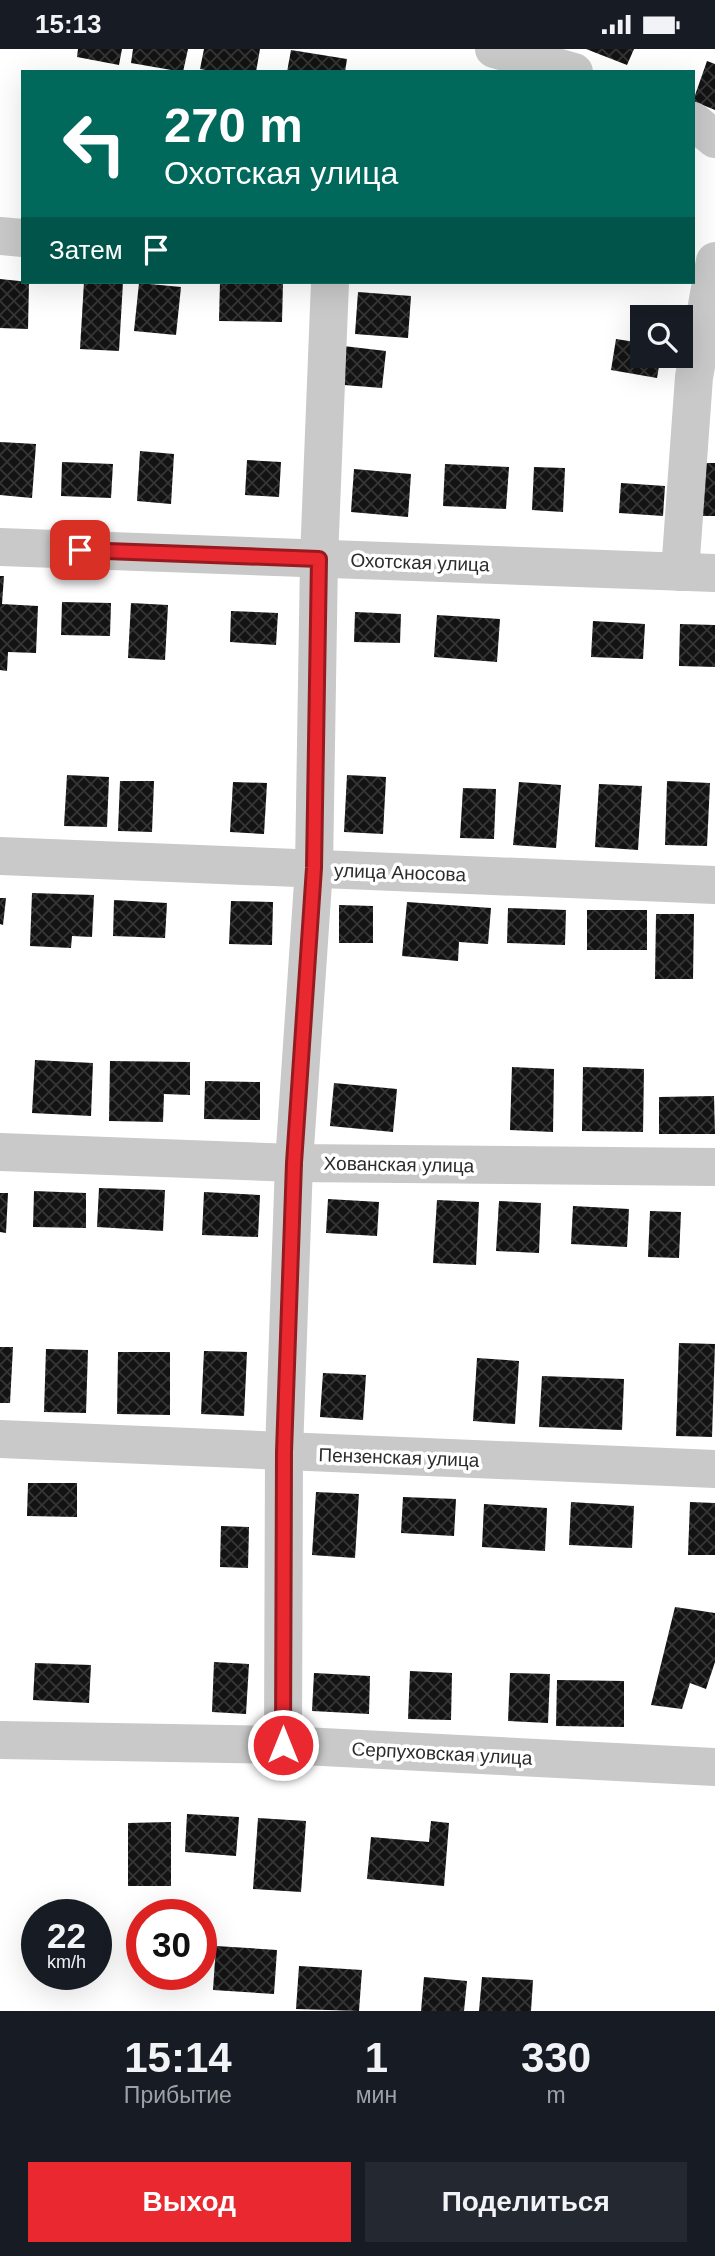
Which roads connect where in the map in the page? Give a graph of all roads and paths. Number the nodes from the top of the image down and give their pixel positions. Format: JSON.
{"nodes":[{"id":1,"x":494,"y":49,"type":"edge"},
{"id":2,"x":567,"y":70,"type":"edge"},
{"id":3,"x":695,"y":123,"type":"edge"},
{"id":4,"x":715,"y":139,"type":"edge"},
{"id":5,"x":0,"y":236,"type":"edge"},
{"id":6,"x":21,"y":238,"type":"edge"},
{"id":7,"x":715,"y":261,"type":"edge"},
{"id":8,"x":330,"y":284,"type":"edge"},
{"id":9,"x":0,"y":547,"type":"edge"},
{"id":10,"x":319,"y":559,"type":"junction"},
{"id":11,"x":697,"y":572,"type":"edge"},
{"id":12,"x":0,"y":856,"type":"edge"},
{"id":13,"x":314,"y":868,"type":"junction"},
{"id":14,"x":715,"y":885,"type":"edge"},
{"id":15,"x":0,"y":1152,"type":"edge"},
{"id":16,"x":294,"y":1163,"type":"junction"},
{"id":17,"x":715,"y":1167,"type":"edge"},
{"id":18,"x":0,"y":1439,"type":"edge"},
{"id":19,"x":284,"y":1452,"type":"junction"},
{"id":20,"x":715,"y":1469,"type":"edge"},
{"id":21,"x":0,"y":1740,"type":"edge"},
{"id":22,"x":283,"y":1745,"type":"junction"},
{"id":23,"x":715,"y":1767,"type":"edge"}],
"edges":[{"from":1,"to":2,"type":"street"},
{"from":3,"to":4,"type":"street"},
{"from":5,"to":6,"type":"street"},
{"from":7,"to":11,"type":"street"},
{"from":8,"to":10,"type":"street"},
{"from":9,"to":10,"type":"street","name":"Охотская улица"},
{"from":10,"to":11,"type":"street","name":"Охотская улица"},
{"from":10,"to":13,"type":"street"},
{"from":12,"to":13,"type":"street","name":"улица Аносова"},
{"from":13,"to":14,"type":"street","name":"улица Аносова"},
{"from":13,"to":16,"type":"street"},
{"from":15,"to":16,"type":"street","name":"Хованская улица"},
{"from":16,"to":17,"type":"street","name":"Хованская улица"},
{"from":16,"to":19,"type":"street"},
{"from":18,"to":19,"type":"street","name":"Пензенская улица"},
{"from":19,"to":20,"type":"street","name":"Пензенская улица"},
{"from":19,"to":22,"type":"street"},
{"from":21,"to":22,"type":"street","name":"Серпуховская улица"},
{"from":22,"to":23,"type":"street","name":"Серпуховская улица"}]}
